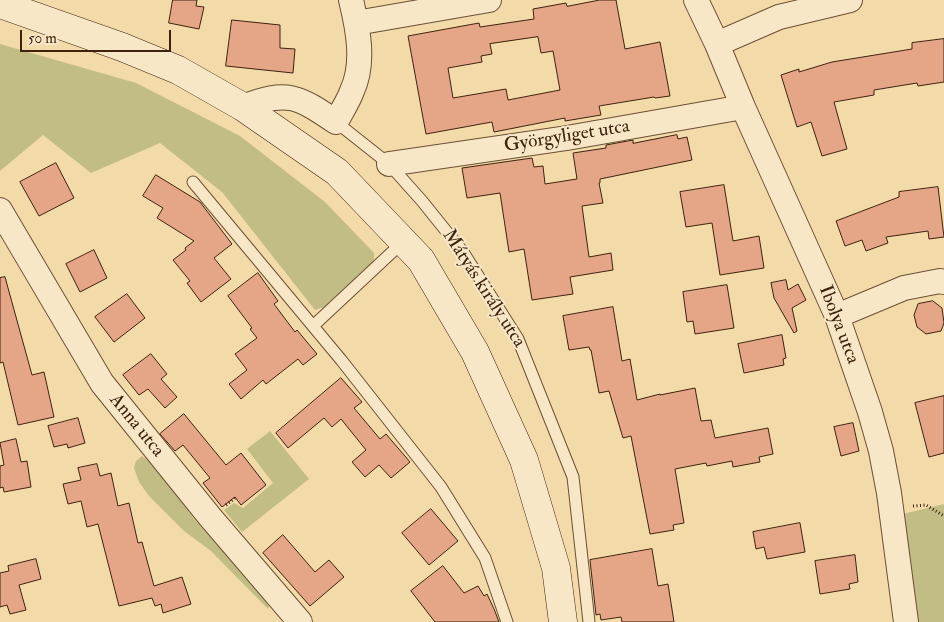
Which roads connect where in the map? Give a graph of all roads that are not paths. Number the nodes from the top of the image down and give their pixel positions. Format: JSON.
{"nodes":[{"id":1,"x":351,"y":0,"type":"edge"},
{"id":2,"x":489,"y":0,"type":"edge"},
{"id":3,"x":696,"y":0,"type":"edge"},
{"id":4,"x":850,"y":0,"type":"edge"},
{"id":5,"x":0,"y":4,"type":"edge"},
{"id":6,"x":356,"y":23,"type":"junction"},
{"id":7,"x":717,"y":44,"type":"junction"},
{"id":8,"x":243,"y":107,"type":"junction"},
{"id":9,"x":744,"y":107,"type":"junction"},
{"id":10,"x":336,"y":122,"type":"junction"},
{"id":11,"x":389,"y":164,"type":"junction"},
{"id":12,"x":192,"y":182,"type":"dead end"},
{"id":13,"x":0,"y":210,"type":"edge"},
{"id":14,"x":404,"y":241,"type":"junction"},
{"id":15,"x":944,"y":282,"type":"edge"},
{"id":16,"x":837,"y":316,"type":"junction"},
{"id":17,"x":313,"y":326,"type":"junction"},
{"id":18,"x":580,"y":620,"type":"edge"},
{"id":19,"x":300,"y":622,"type":"edge"},
{"id":20,"x":507,"y":622,"type":"edge"},
{"id":21,"x":906,"y":622,"type":"edge"}],
"edges":[{"from":1,"to":6,"type":"street"},
{"from":2,"to":6,"type":"street"},
{"from":3,"to":7,"type":"street"},
{"from":4,"to":7,"type":"street"},
{"from":5,"to":8,"type":"main road","name":"Mátyás király utca"},
{"from":6,"to":10,"type":"street"},
{"from":7,"to":9,"type":"street","name":"Ibolya utca"},
{"from":8,"to":10,"type":"street","name":"Mátyás király utca"},
{"from":8,"to":14,"type":"main road","name":"Mátyás király utca"},
{"from":9,"to":11,"type":"street","name":"Györgyliget utca"},
{"from":9,"to":16,"type":"street","name":"Ibolya utca"},
{"from":10,"to":11,"type":"lane","name":"Mátyás király utca"},
{"from":11,"to":18,"type":"lane","name":"Mátyás király utca"},
{"from":12,"to":17,"type":"lane"},
{"from":13,"to":19,"type":"street","name":"Anna utca"},
{"from":14,"to":17,"type":"lane"},
{"from":14,"to":18,"type":"main road","name":"Mátyás király utca"},
{"from":15,"to":16,"type":"street"},
{"from":16,"to":21,"type":"street","name":"Ibolya utca"},
{"from":17,"to":20,"type":"lane"}]}
